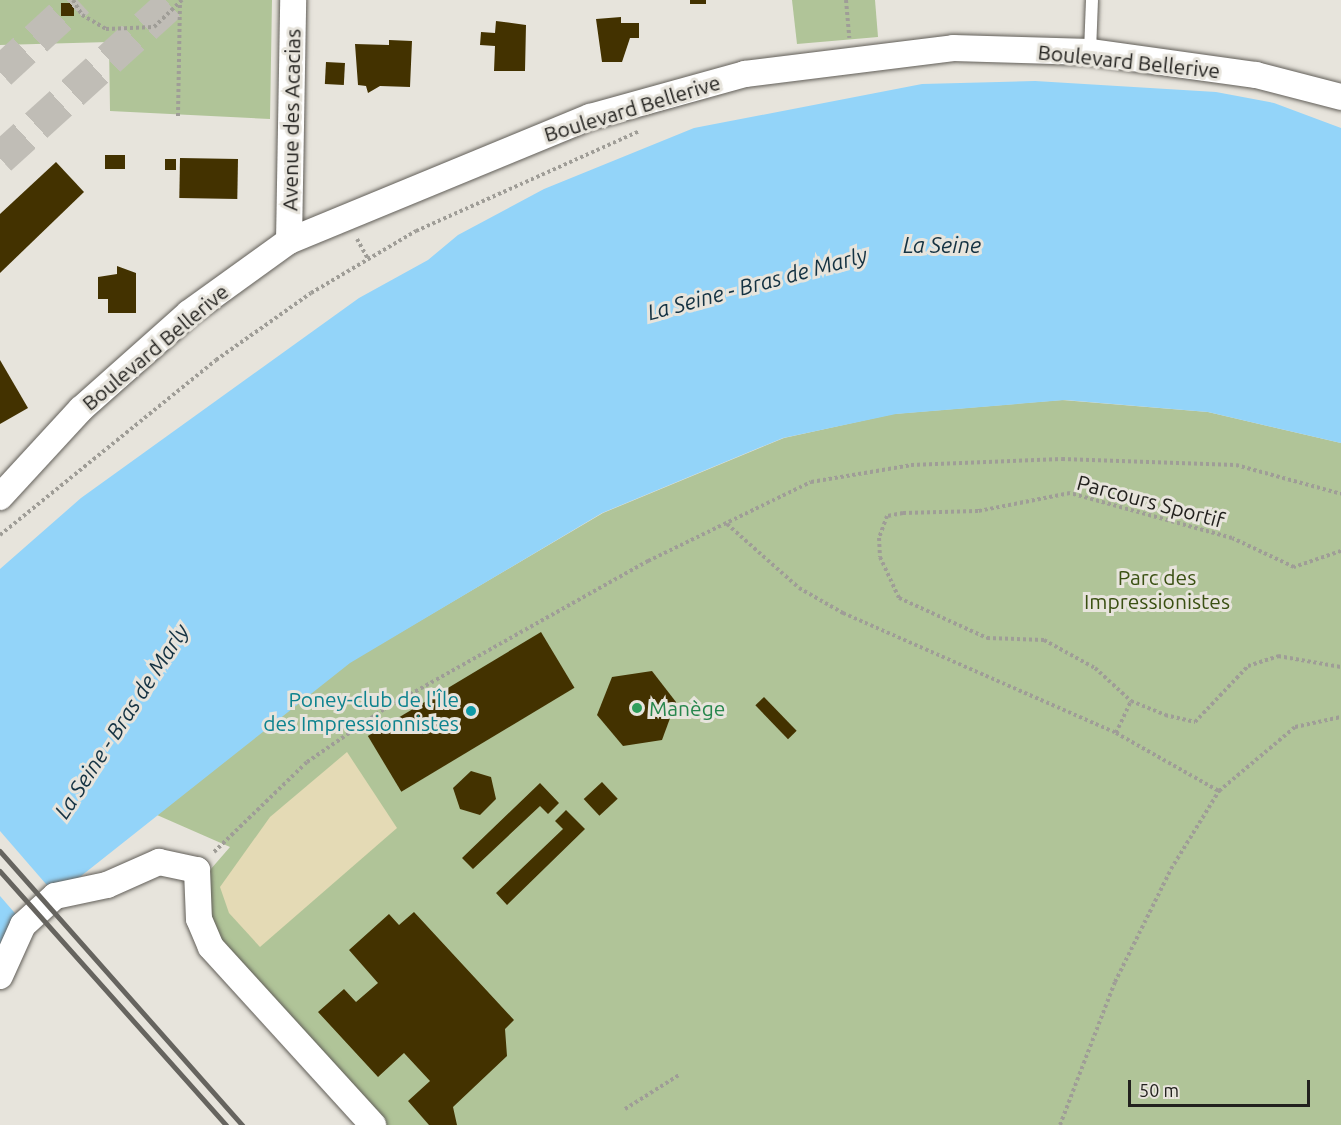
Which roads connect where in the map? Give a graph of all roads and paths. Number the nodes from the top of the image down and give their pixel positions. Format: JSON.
{"nodes":[{"id":1,"x":73,"y":0,"type":"edge"},
{"id":2,"x":293,"y":0,"type":"edge"},
{"id":3,"x":1092,"y":0,"type":"edge"},
{"id":4,"x":180,"y":1,"type":"edge"},
{"id":5,"x":1090,"y":52,"type":"junction"},
{"id":6,"x":1341,"y":97,"type":"edge"},
{"id":7,"x":178,"y":116,"type":"dead end"},
{"id":8,"x":649,"y":128,"type":"dead end"},
{"id":9,"x":289,"y":241,"type":"junction"},
{"id":10,"x":1341,"y":494,"type":"edge"},
{"id":11,"x":0,"y":497,"type":"edge"},
{"id":12,"x":727,"y":524,"type":"junction"},
{"id":13,"x":0,"y":535,"type":"edge"},
{"id":14,"x":1341,"y":551,"type":"edge"},
{"id":15,"x":1341,"y":667,"type":"edge"},
{"id":16,"x":1131,"y":701,"type":"junction"},
{"id":17,"x":1341,"y":717,"type":"edge"},
{"id":18,"x":1116,"y":733,"type":"junction"},
{"id":19,"x":1219,"y":791,"type":"junction"},
{"id":20,"x":197,"y":870,"type":"junction"},
{"id":21,"x":0,"y":976,"type":"edge"},
{"id":22,"x":679,"y":1075,"type":"dead end"},
{"id":23,"x":625,"y":1109,"type":"dead end"},
{"id":24,"x":373,"y":1125,"type":"edge"},
{"id":25,"x":1060,"y":1125,"type":"edge"}],
"edges":[{"from":1,"to":4,"type":"path"},
{"from":2,"to":9,"type":"street","name":"Avenue des Acacias"},
{"from":3,"to":5,"type":"lane"},
{"from":4,"to":7,"type":"path"},
{"from":5,"to":6,"type":"street","name":"Boulevard Bellerive"},
{"from":5,"to":9,"type":"street","name":"Boulevard Bellerive"},
{"from":8,"to":13,"type":"path","name":"Boulevard Bellerive"},
{"from":9,"to":11,"type":"street","name":"Boulevard Bellerive"},
{"from":10,"to":12,"type":"path"},
{"from":12,"to":18,"type":"path"},
{"from":12,"to":20,"type":"path"},
{"from":14,"to":16,"type":"path","name":"Parcours Sportif"},
{"from":15,"to":16,"type":"path","name":"Parcours Sportif"},
{"from":16,"to":18,"type":"path"},
{"from":17,"to":19,"type":"path"},
{"from":18,"to":19,"type":"path"},
{"from":19,"to":25,"type":"path"},
{"from":20,"to":21,"type":"street"},
{"from":20,"to":24,"type":"street"},
{"from":22,"to":23,"type":"path"}]}
